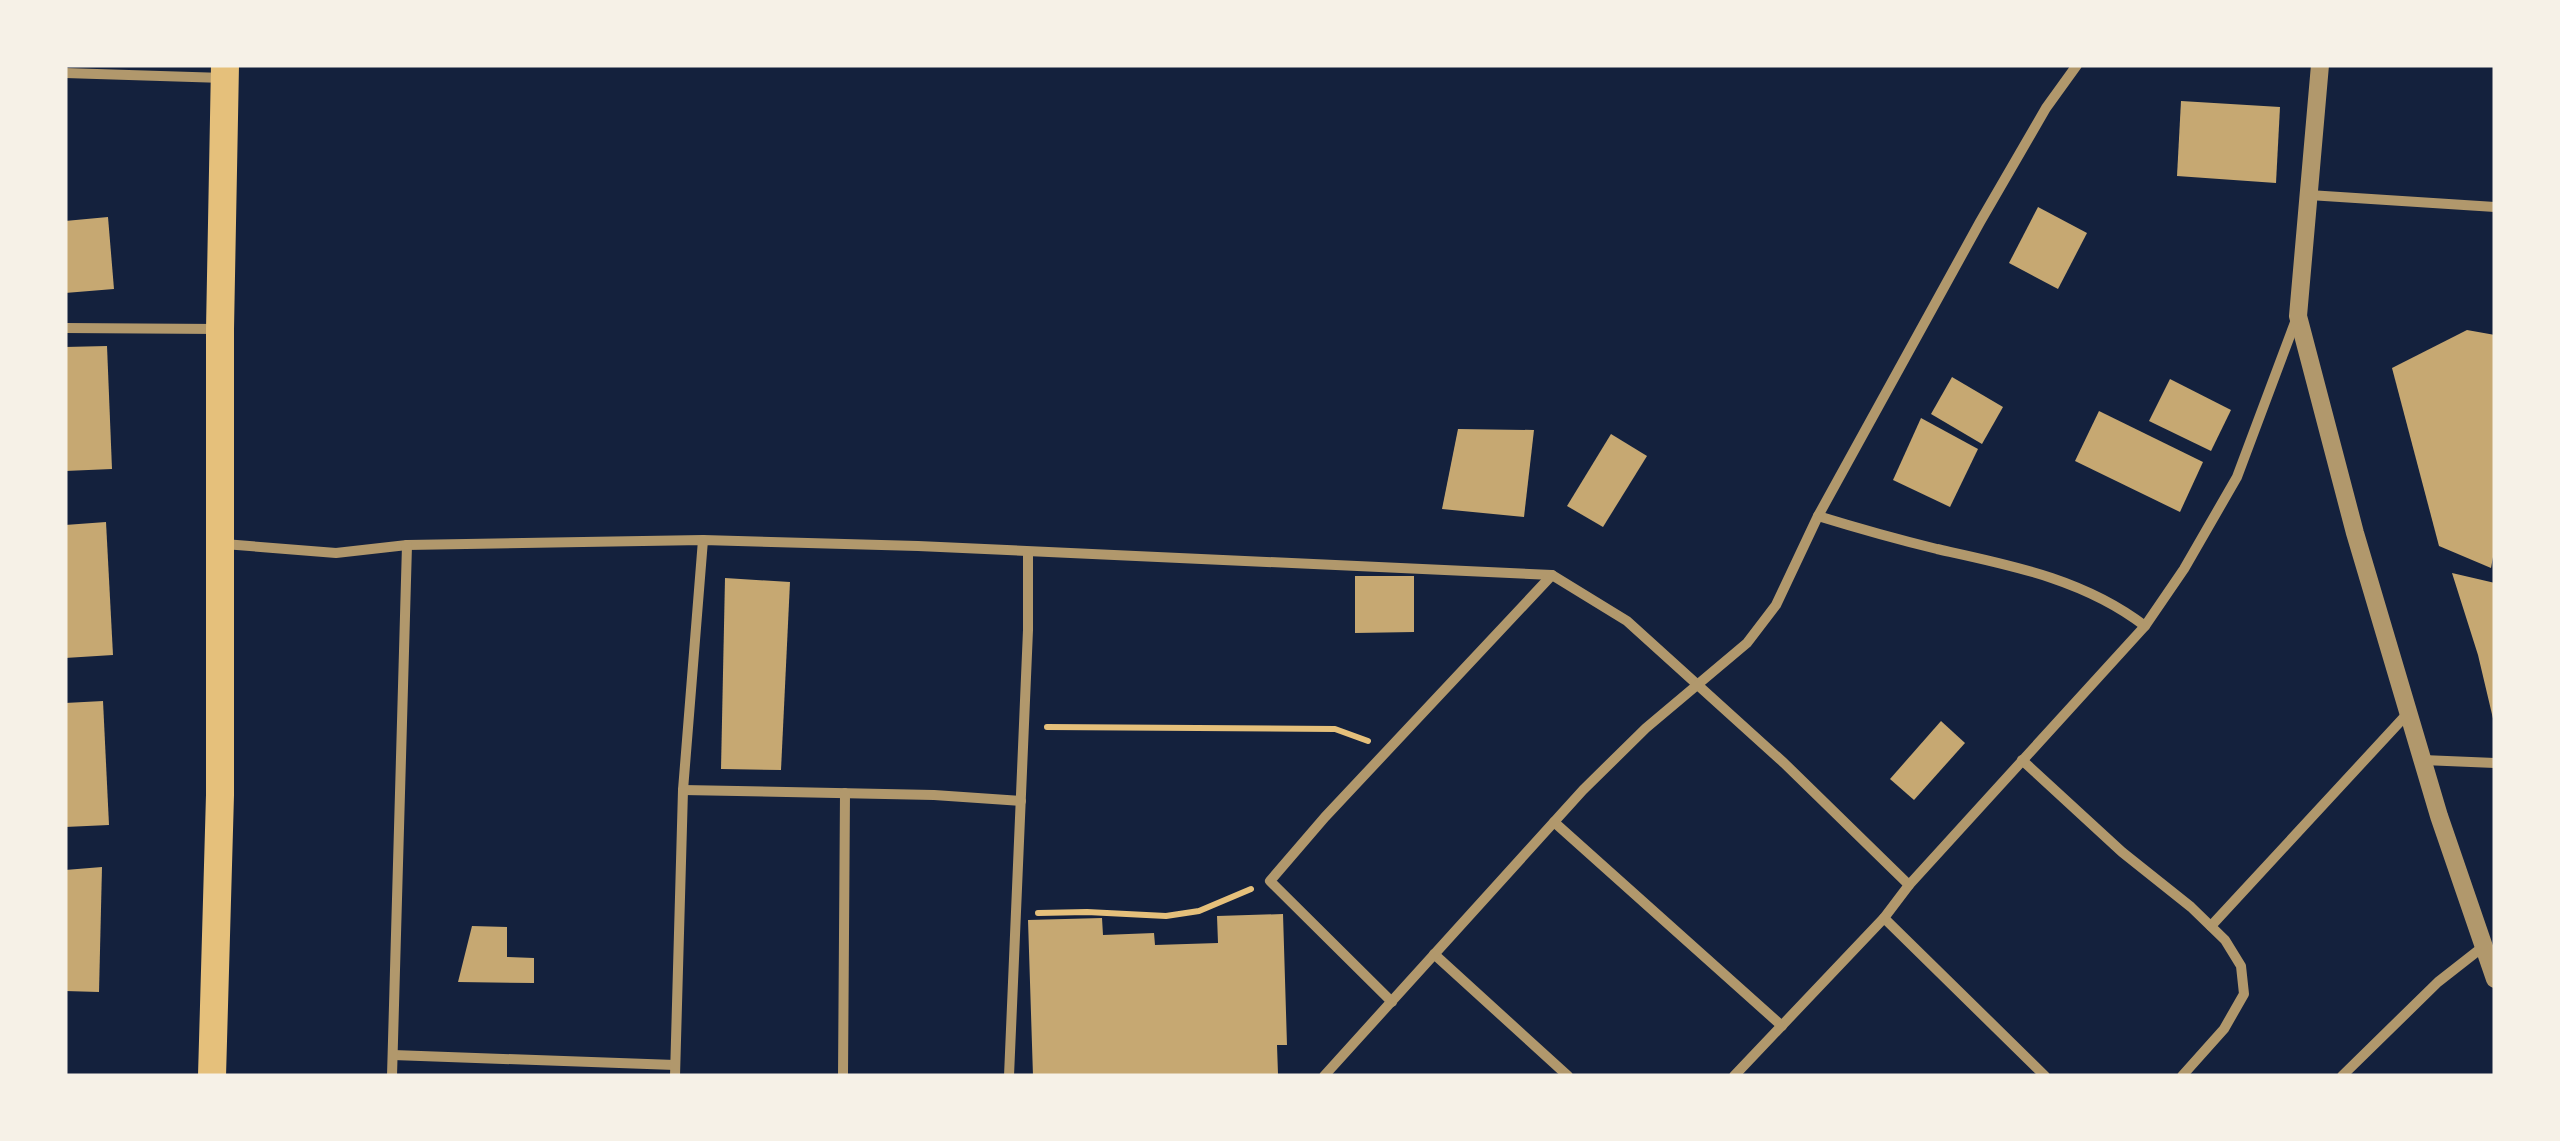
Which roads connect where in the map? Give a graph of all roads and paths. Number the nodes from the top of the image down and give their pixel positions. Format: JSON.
{"nodes":[{"id":1,"x":2077,"y":65,"type":"edge"},
{"id":2,"x":2335,"y":65,"type":"edge"},
{"id":3,"x":225,"y":72,"type":"edge"},
{"id":4,"x":2320,"y":72,"type":"edge"},
{"id":5,"x":65,"y":73,"type":"edge"},
{"id":6,"x":2309,"y":195,"type":"junction"},
{"id":7,"x":2495,"y":207,"type":"edge"},
{"id":8,"x":2298,"y":316,"type":"junction"},
{"id":9,"x":65,"y":328,"type":"edge"},
{"id":10,"x":220,"y":329,"type":"junction"},
{"id":11,"x":1818,"y":516,"type":"junction"},
{"id":12,"x":703,"y":540,"type":"junction"},
{"id":13,"x":222,"y":544,"type":"junction"},
{"id":14,"x":406,"y":545,"type":"junction"},
{"id":15,"x":1028,"y":552,"type":"junction"},
{"id":16,"x":1552,"y":575,"type":"junction"},
{"id":17,"x":2144,"y":626,"type":"junction"},
{"id":18,"x":1695,"y":685,"type":"junction"},
{"id":19,"x":2408,"y":712,"type":"junction"},
{"id":20,"x":1024,"y":728,"type":"junction"},
{"id":21,"x":1387,"y":749,"type":"junction"},
{"id":22,"x":2022,"y":760,"type":"junction"},
{"id":23,"x":2423,"y":760,"type":"junction"},
{"id":24,"x":2495,"y":763,"type":"edge"},
{"id":25,"x":683,"y":790,"type":"junction"},
{"id":26,"x":845,"y":793,"type":"junction"},
{"id":27,"x":1020,"y":801,"type":"junction"},
{"id":28,"x":1554,"y":822,"type":"junction"},
{"id":29,"x":1270,"y":881,"type":"junction"},
{"id":30,"x":1909,"y":884,"type":"junction"},
{"id":31,"x":1016,"y":914,"type":"junction"},
{"id":32,"x":1884,"y":918,"type":"junction"},
{"id":33,"x":2211,"y":926,"type":"junction"},
{"id":34,"x":2484,"y":946,"type":"junction"},
{"id":35,"x":1434,"y":954,"type":"junction"},
{"id":36,"x":2495,"y":979,"type":"edge"},
{"id":37,"x":1392,"y":1002,"type":"junction"},
{"id":38,"x":1782,"y":1026,"type":"junction"},
{"id":39,"x":393,"y":1055,"type":"junction"},
{"id":40,"x":675,"y":1071,"type":"edge"},
{"id":41,"x":212,"y":1076,"type":"edge"},
{"id":42,"x":392,"y":1076,"type":"edge"},
{"id":43,"x":843,"y":1076,"type":"edge"},
{"id":44,"x":1008,"y":1076,"type":"edge"},
{"id":45,"x":1324,"y":1076,"type":"edge"},
{"id":46,"x":1568,"y":1076,"type":"edge"},
{"id":47,"x":1734,"y":1076,"type":"edge"},
{"id":48,"x":2045,"y":1076,"type":"edge"},
{"id":49,"x":2182,"y":1076,"type":"edge"},
{"id":50,"x":2342,"y":1076,"type":"edge"}],
"edges":[{"from":1,"to":11,"type":"street"},
{"from":2,"to":4,"type":"street"},
{"from":3,"to":5,"type":"street"},
{"from":3,"to":10,"type":"highway"},
{"from":4,"to":6,"type":"street"},
{"from":6,"to":7,"type":"street"},
{"from":6,"to":8,"type":"street"},
{"from":8,"to":17,"type":"street"},
{"from":8,"to":19,"type":"street"},
{"from":9,"to":10,"type":"street"},
{"from":10,"to":13,"type":"highway"},
{"from":11,"to":17,"type":"street"},
{"from":11,"to":18,"type":"street"},
{"from":12,"to":14,"type":"street"},
{"from":12,"to":15,"type":"street"},
{"from":12,"to":25,"type":"street"},
{"from":13,"to":14,"type":"street"},
{"from":13,"to":41,"type":"highway"},
{"from":14,"to":39,"type":"street"},
{"from":15,"to":16,"type":"street"},
{"from":15,"to":20,"type":"street"},
{"from":16,"to":18,"type":"street"},
{"from":16,"to":21,"type":"street"},
{"from":17,"to":22,"type":"street"},
{"from":18,"to":28,"type":"street"},
{"from":18,"to":30,"type":"street"},
{"from":19,"to":23,"type":"street"},
{"from":19,"to":33,"type":"street"},
{"from":20,"to":21,"type":"path"},
{"from":20,"to":27,"type":"street"},
{"from":21,"to":29,"type":"street"},
{"from":22,"to":30,"type":"street"},
{"from":22,"to":33,"type":"street"},
{"from":23,"to":24,"type":"street"},
{"from":23,"to":34,"type":"street"},
{"from":25,"to":26,"type":"street"},
{"from":25,"to":40,"type":"street"},
{"from":26,"to":27,"type":"street"},
{"from":26,"to":43,"type":"street"},
{"from":27,"to":31,"type":"street"},
{"from":28,"to":35,"type":"street"},
{"from":28,"to":38,"type":"street"},
{"from":29,"to":31,"type":"path"},
{"from":29,"to":37,"type":"street"},
{"from":30,"to":32,"type":"street"},
{"from":31,"to":44,"type":"street"},
{"from":32,"to":38,"type":"street"},
{"from":32,"to":48,"type":"street"},
{"from":33,"to":49,"type":"street"},
{"from":34,"to":36,"type":"street"},
{"from":34,"to":50,"type":"street"},
{"from":35,"to":37,"type":"street"},
{"from":35,"to":46,"type":"street"},
{"from":37,"to":45,"type":"street"},
{"from":38,"to":47,"type":"street"},
{"from":39,"to":40,"type":"street"},
{"from":39,"to":42,"type":"street"}]}
